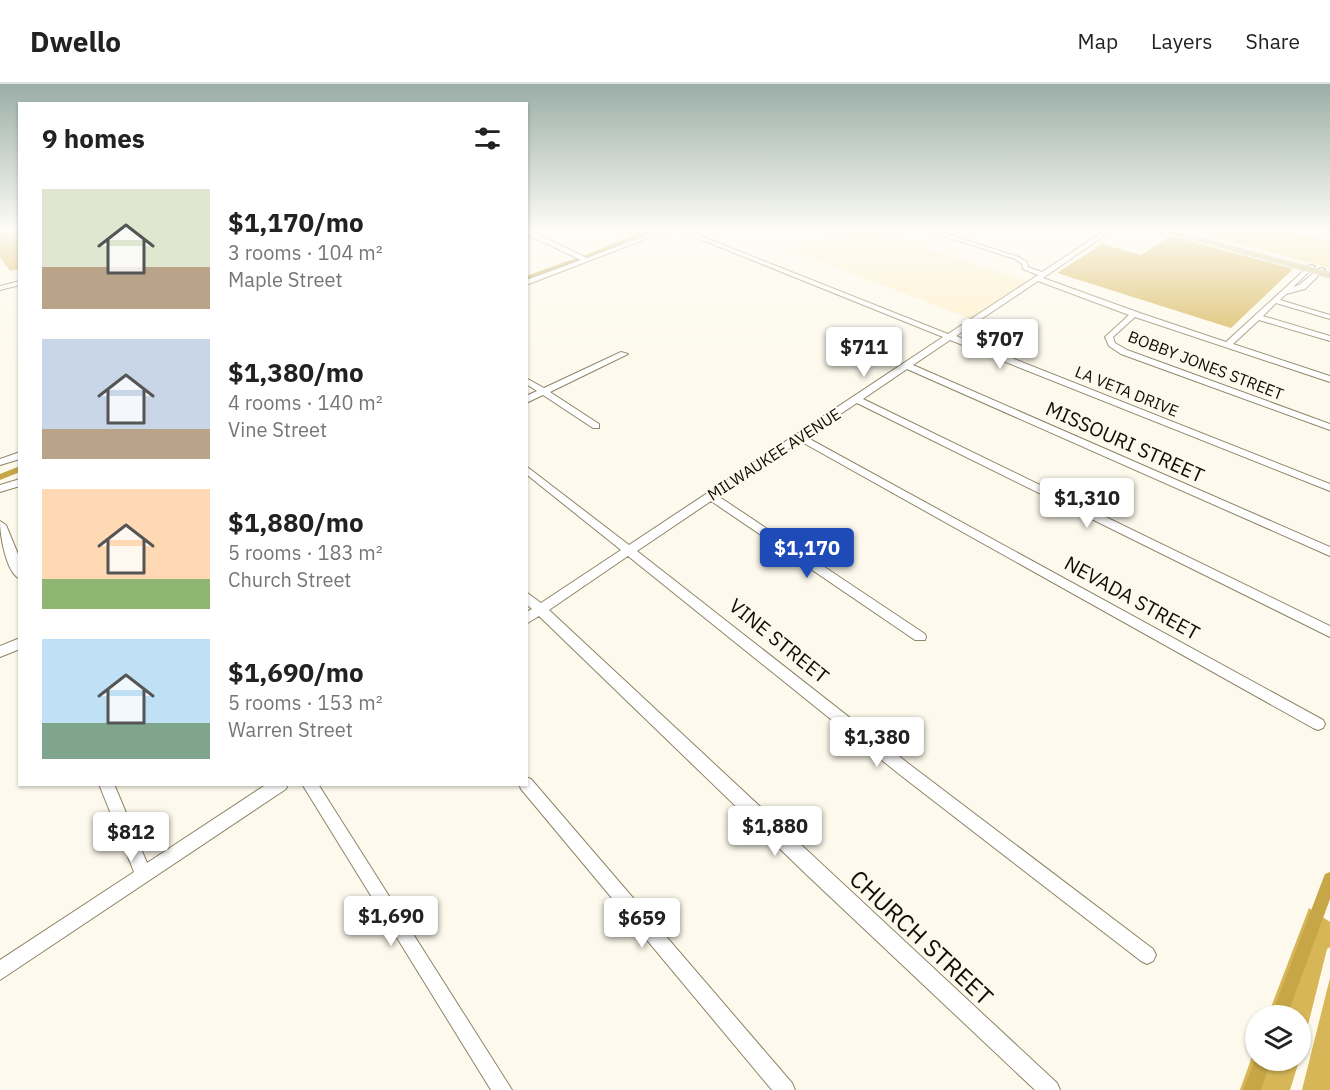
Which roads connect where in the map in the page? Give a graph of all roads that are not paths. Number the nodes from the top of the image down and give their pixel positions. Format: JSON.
{"nodes":[{"id":1,"x":545,"y":276,"type":"edge"},
{"id":2,"x":797,"y":276,"type":"edge"},
{"id":3,"x":1040,"y":276,"type":"joint"},
{"id":4,"x":1304,"y":276,"type":"edge"},
{"id":5,"x":1314,"y":276,"type":"edge"},
{"id":6,"x":1298,"y":278,"type":"junction"},
{"id":7,"x":1309,"y":281,"type":"junction"},
{"id":8,"x":528,"y":282,"type":"edge"},
{"id":9,"x":18,"y":284,"type":"edge"},
{"id":10,"x":1291,"y":285,"type":"junction"},
{"id":11,"x":0,"y":288,"type":"edge"},
{"id":12,"x":1300,"y":288,"type":"junction"},
{"id":13,"x":1285,"y":292,"type":"junction"},
{"id":14,"x":1276,"y":301,"type":"junction"},
{"id":15,"x":1134,"y":314,"type":"junction"},
{"id":16,"x":1258,"y":317,"type":"junction"},
{"id":17,"x":1330,"y":317,"type":"edge"},
{"id":18,"x":950,"y":336,"type":"junction"},
{"id":19,"x":1330,"y":339,"type":"edge"},
{"id":20,"x":1227,"y":345,"type":"junction"},
{"id":21,"x":624,"y":354,"type":"dead end"},
{"id":22,"x":906,"y":365,"type":"junction"},
{"id":23,"x":1330,"y":379,"type":"edge"},
{"id":24,"x":528,"y":381,"type":"edge"},
{"id":25,"x":545,"y":392,"type":"junction"},
{"id":26,"x":528,"y":399,"type":"edge"},
{"id":27,"x":857,"y":399,"type":"junction"},
{"id":28,"x":596,"y":426,"type":"dead end"},
{"id":29,"x":1330,"y":427,"type":"edge"},
{"id":30,"x":800,"y":437,"type":"junction"},
{"id":31,"x":18,"y":456,"type":"edge"},
{"id":32,"x":0,"y":462,"type":"edge"},
{"id":33,"x":528,"y":471,"type":"edge"},
{"id":34,"x":18,"y":483,"type":"edge"},
{"id":35,"x":1330,"y":488,"type":"edge"},
{"id":36,"x":0,"y":489,"type":"edge"},
{"id":37,"x":711,"y":496,"type":"junction"},
{"id":38,"x":0,"y":525,"type":"edge"},
{"id":39,"x":631,"y":549,"type":"junction"},
{"id":40,"x":1330,"y":552,"type":"edge"},
{"id":41,"x":18,"y":570,"type":"edge"},
{"id":42,"x":528,"y":598,"type":"edge"},
{"id":43,"x":541,"y":609,"type":"junction"},
{"id":44,"x":528,"y":618,"type":"edge"},
{"id":45,"x":1330,"y":632,"type":"edge"},
{"id":46,"x":920,"y":637,"type":"dead end"},
{"id":47,"x":18,"y":644,"type":"edge"},
{"id":48,"x":0,"y":652,"type":"edge"},
{"id":49,"x":1318,"y":724,"type":"dead end"},
{"id":50,"x":107,"y":786,"type":"edge"},
{"id":51,"x":278,"y":786,"type":"edge"},
{"id":52,"x":310,"y":786,"type":"edge"},
{"id":53,"x":528,"y":786,"type":"edge"},
{"id":54,"x":144,"y":875,"type":"junction"},
{"id":55,"x":1147,"y":956,"type":"dead end"},
{"id":56,"x":0,"y":971,"type":"edge"},
{"id":57,"x":502,"y":1090,"type":"edge"},
{"id":58,"x":785,"y":1090,"type":"edge"},
{"id":59,"x":1050,"y":1090,"type":"edge"}],
"edges":[{"from":1,"to":8,"type":"street"},
{"from":2,"to":18,"type":"street","name":"LA VETA DRIVE"},
{"from":3,"to":15,"type":"street"},
{"from":3,"to":18,"type":"street","name":"MILWAUKEE AVENUE"},
{"from":4,"to":6,"type":"street"},
{"from":5,"to":7,"type":"street"},
{"from":6,"to":7,"type":"street"},
{"from":6,"to":10,"type":"street"},
{"from":7,"to":12,"type":"street"},
{"from":9,"to":11,"type":"street"},
{"from":10,"to":12,"type":"street"},
{"from":10,"to":13,"type":"street"},
{"from":12,"to":13,"type":"street"},
{"from":13,"to":14,"type":"street"},
{"from":14,"to":16,"type":"street"},
{"from":14,"to":17,"type":"street"},
{"from":15,"to":20,"type":"street"},
{"from":15,"to":29,"type":"street","name":"BOBBY JONES STREET"},
{"from":16,"to":19,"type":"street"},
{"from":16,"to":20,"type":"street"},
{"from":18,"to":22,"type":"street","name":"MILWAUKEE AVENUE"},
{"from":18,"to":35,"type":"street","name":"LA VETA DRIVE"},
{"from":20,"to":23,"type":"street"},
{"from":21,"to":25,"type":"street"},
{"from":22,"to":27,"type":"street","name":"MILWAUKEE AVENUE"},
{"from":22,"to":40,"type":"street","name":"MISSOURI STREET"},
{"from":24,"to":25,"type":"street"},
{"from":25,"to":26,"type":"street"},
{"from":25,"to":28,"type":"street"},
{"from":27,"to":30,"type":"street","name":"MILWAUKEE AVENUE"},
{"from":27,"to":45,"type":"street"},
{"from":30,"to":37,"type":"street","name":"MILWAUKEE AVENUE"},
{"from":30,"to":49,"type":"street","name":"NEVADA STREET"},
{"from":31,"to":32,"type":"street"},
{"from":33,"to":39,"type":"street","name":"VINE STREET"},
{"from":34,"to":36,"type":"street"},
{"from":37,"to":39,"type":"street","name":"MILWAUKEE AVENUE"},
{"from":37,"to":46,"type":"street"},
{"from":38,"to":41,"type":"street"},
{"from":39,"to":43,"type":"street","name":"MILWAUKEE AVENUE"},
{"from":39,"to":55,"type":"street","name":"VINE STREET"},
{"from":42,"to":43,"type":"street","name":"CHURCH STREET"},
{"from":43,"to":44,"type":"street","name":"MILWAUKEE AVENUE"},
{"from":43,"to":59,"type":"street","name":"CHURCH STREET"},
{"from":47,"to":48,"type":"street"},
{"from":50,"to":54,"type":"street"},
{"from":51,"to":54,"type":"street"},
{"from":52,"to":57,"type":"street"},
{"from":53,"to":58,"type":"street"},
{"from":54,"to":56,"type":"street"}]}
